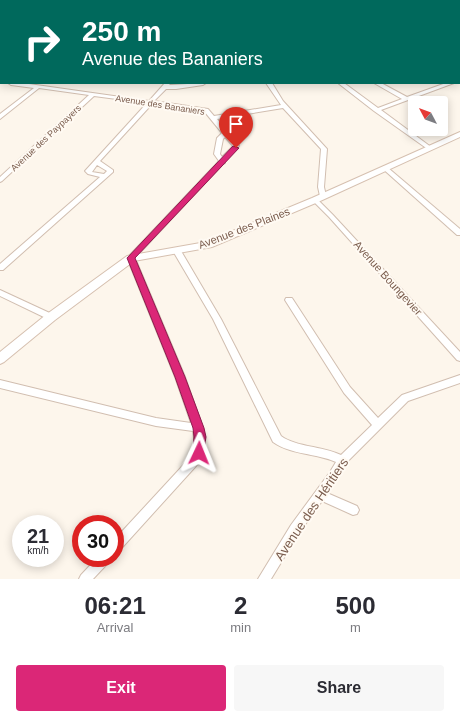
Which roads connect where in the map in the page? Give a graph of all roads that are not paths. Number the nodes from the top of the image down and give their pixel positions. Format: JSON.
{"nodes":[{"id":1,"x":18,"y":84,"type":"edge"},
{"id":2,"x":196,"y":84,"type":"edge"},
{"id":3,"x":272,"y":84,"type":"edge"},
{"id":4,"x":342,"y":84,"type":"edge"},
{"id":5,"x":378,"y":84,"type":"edge"},
{"id":6,"x":448,"y":84,"type":"edge"},
{"id":7,"x":166,"y":85,"type":"edge"},
{"id":8,"x":38,"y":87,"type":"junction"},
{"id":9,"x":92,"y":95,"type":"junction"},
{"id":10,"x":406,"y":99,"type":"junction"},
{"id":11,"x":151,"y":103,"type":"junction"},
{"id":12,"x":284,"y":106,"type":"junction"},
{"id":13,"x":376,"y":110,"type":"junction"},
{"id":14,"x":0,"y":117,"type":"edge"},
{"id":15,"x":213,"y":118,"type":"junction"},
{"id":16,"x":226,"y":133,"type":"junction"},
{"id":17,"x":460,"y":134,"type":"edge"},
{"id":18,"x":429,"y":148,"type":"junction"},
{"id":19,"x":97,"y":162,"type":"junction"},
{"id":20,"x":223,"y":162,"type":"junction"},
{"id":21,"x":385,"y":168,"type":"junction"},
{"id":22,"x":104,"y":176,"type":"junction"},
{"id":23,"x":0,"y":180,"type":"edge"},
{"id":24,"x":319,"y":198,"type":"junction"},
{"id":25,"x":460,"y":233,"type":"edge"},
{"id":26,"x":177,"y":251,"type":"junction"},
{"id":27,"x":131,"y":258,"type":"junction"},
{"id":28,"x":0,"y":268,"type":"edge"},
{"id":29,"x":0,"y":293,"type":"edge"},
{"id":30,"x":289,"y":300,"type":"dead end"},
{"id":31,"x":52,"y":317,"type":"junction"},
{"id":32,"x":460,"y":358,"type":"edge"},
{"id":33,"x":0,"y":359,"type":"edge"},
{"id":34,"x":460,"y":379,"type":"edge"},
{"id":35,"x":0,"y":384,"type":"edge"},
{"id":36,"x":378,"y":425,"type":"junction"},
{"id":37,"x":198,"y":428,"type":"junction"},
{"id":38,"x":342,"y":460,"type":"junction"},
{"id":39,"x":320,"y":495,"type":"junction"},
{"id":40,"x":353,"y":510,"type":"dead end"},
{"id":41,"x":124,"y":537,"type":"edge"},
{"id":42,"x":96,"y":567,"type":"edge"},
{"id":43,"x":85,"y":579,"type":"edge"},
{"id":44,"x":264,"y":579,"type":"edge"}],
"edges":[{"from":1,"to":8,"type":"street","name":"Avenue des Bananiers"},
{"from":2,"to":7,"type":"street"},
{"from":3,"to":12,"type":"street"},
{"from":4,"to":13,"type":"street"},
{"from":5,"to":10,"type":"street"},
{"from":6,"to":10,"type":"street"},
{"from":7,"to":11,"type":"street"},
{"from":8,"to":9,"type":"street","name":"Avenue des Bananiers"},
{"from":8,"to":14,"type":"street"},
{"from":9,"to":11,"type":"street","name":"Avenue des Bananiers"},
{"from":9,"to":23,"type":"street","name":"Avenue des Paypayers"},
{"from":10,"to":13,"type":"street"},
{"from":11,"to":15,"type":"street","name":"Avenue des Bananiers"},
{"from":11,"to":19,"type":"street"},
{"from":12,"to":15,"type":"street"},
{"from":12,"to":24,"type":"street"},
{"from":13,"to":18,"type":"street"},
{"from":15,"to":16,"type":"street","name":"Avenue des Bananiers"},
{"from":16,"to":20,"type":"street"},
{"from":16,"to":20,"type":"street","name":"Avenue des Bananiers"},
{"from":17,"to":18,"type":"street","name":"Avenue des Plaines"},
{"from":18,"to":21,"type":"street","name":"Avenue des Plaines"},
{"from":19,"to":22,"type":"street"},
{"from":19,"to":22,"type":"street"},
{"from":20,"to":27,"type":"street","name":"Avenue des Bananiers"},
{"from":21,"to":24,"type":"street","name":"Avenue des Plaines"},
{"from":21,"to":25,"type":"street"},
{"from":22,"to":28,"type":"street"},
{"from":24,"to":26,"type":"street","name":"Avenue des Plaines"},
{"from":24,"to":32,"type":"street","name":"Avenue Boungevier"},
{"from":26,"to":27,"type":"street","name":"Avenue des Plaines"},
{"from":26,"to":38,"type":"street"},
{"from":27,"to":31,"type":"street","name":"Avenue des Plaines"},
{"from":27,"to":37,"type":"street"},
{"from":29,"to":31,"type":"street"},
{"from":30,"to":36,"type":"street"},
{"from":31,"to":33,"type":"street","name":"Avenue des Plaines"},
{"from":34,"to":36,"type":"street","name":"Avenue des Héritiers"},
{"from":35,"to":37,"type":"street"},
{"from":36,"to":38,"type":"street","name":"Avenue des Héritiers"},
{"from":37,"to":41,"type":"street"},
{"from":38,"to":39,"type":"street","name":"Avenue des Héritiers"},
{"from":39,"to":40,"type":"street"},
{"from":39,"to":44,"type":"street","name":"Avenue des Héritiers"},
{"from":42,"to":43,"type":"street"}]}
